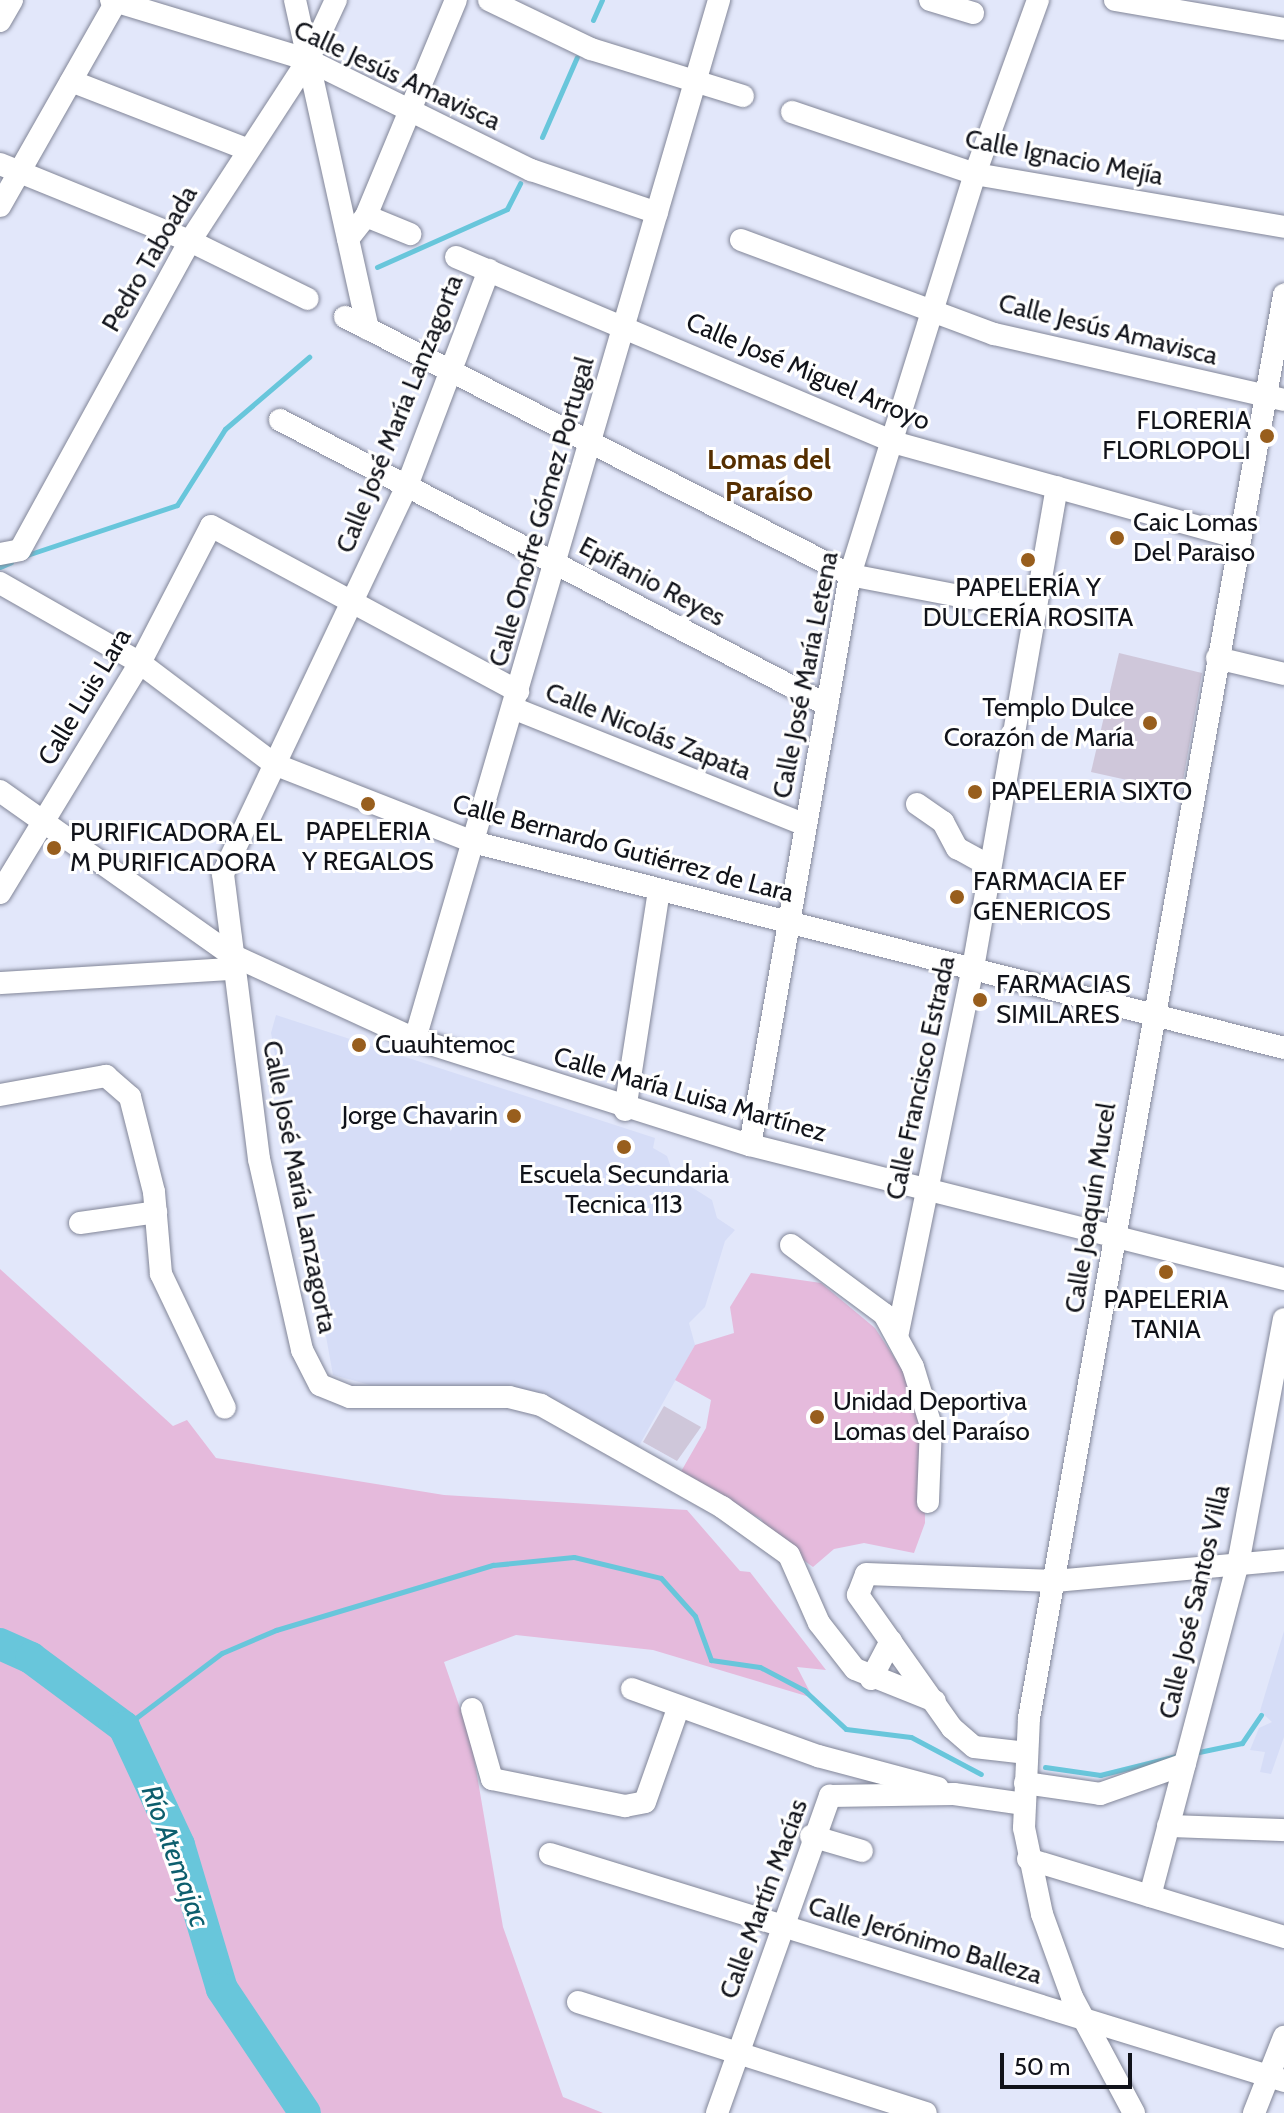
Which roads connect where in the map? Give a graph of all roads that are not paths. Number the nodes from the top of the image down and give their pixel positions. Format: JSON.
{"nodes":[{"id":1,"x":12,"y":0,"type":"edge"},
{"id":2,"x":295,"y":0,"type":"edge"},
{"id":3,"x":336,"y":0,"type":"edge"},
{"id":4,"x":456,"y":0,"type":"edge"},
{"id":5,"x":489,"y":0,"type":"edge"},
{"id":6,"x":719,"y":0,"type":"edge"},
{"id":7,"x":930,"y":0,"type":"edge"},
{"id":8,"x":1038,"y":0,"type":"edge"},
{"id":9,"x":1115,"y":0,"type":"edge"},
{"id":10,"x":114,"y":1,"type":"edge"},
{"id":11,"x":973,"y":13,"type":"dead end"},
{"id":12,"x":0,"y":21,"type":"edge"},
{"id":13,"x":1284,"y":29,"type":"edge"},
{"id":14,"x":308,"y":60,"type":"junction"},
{"id":15,"x":71,"y":81,"type":"junction"},
{"id":16,"x":694,"y":83,"type":"junction"},
{"id":17,"x":743,"y":96,"type":"dead end"},
{"id":18,"x":407,"y":110,"type":"junction"},
{"id":19,"x":792,"y":112,"type":"dead end"},
{"id":20,"x":246,"y":149,"type":"junction"},
{"id":21,"x":10,"y":168,"type":"edge"},
{"id":22,"x":975,"y":174,"type":"junction"},
{"id":23,"x":0,"y":206,"type":"edge"},
{"id":24,"x":657,"y":213,"type":"junction"},
{"id":25,"x":366,"y":216,"type":"junction"},
{"id":26,"x":1284,"y":227,"type":"edge"},
{"id":27,"x":410,"y":234,"type":"dead end"},
{"id":28,"x":348,"y":239,"type":"junction"},
{"id":29,"x":741,"y":240,"type":"dead end"},
{"id":30,"x":190,"y":241,"type":"junction"},
{"id":31,"x":456,"y":257,"type":"dead end"},
{"id":32,"x":489,"y":270,"type":"junction"},
{"id":33,"x":1284,"y":295,"type":"edge"},
{"id":34,"x":308,"y":299,"type":"dead end"},
{"id":35,"x":935,"y":308,"type":"junction"},
{"id":36,"x":345,"y":317,"type":"dead end"},
{"id":37,"x":625,"y":325,"type":"junction"},
{"id":38,"x":368,"y":329,"type":"junction"},
{"id":39,"x":445,"y":369,"type":"junction"},
{"id":40,"x":1275,"y":399,"type":"edge"},
{"id":41,"x":280,"y":420,"type":"dead end"},
{"id":42,"x":593,"y":439,"type":"junction"},
{"id":43,"x":893,"y":442,"type":"junction"},
{"id":44,"x":1057,"y":487,"type":"junction"},
{"id":45,"x":406,"y":488,"type":"junction"},
{"id":46,"x":211,"y":526,"type":"joint"},
{"id":47,"x":1240,"y":538,"type":"junction"},
{"id":48,"x":10,"y":552,"type":"edge"},
{"id":49,"x":556,"y":563,"type":"junction"},
{"id":50,"x":850,"y":575,"type":"junction"},
{"id":51,"x":0,"y":583,"type":"edge"},
{"id":52,"x":350,"y":607,"type":"junction"},
{"id":53,"x":1032,"y":610,"type":"junction"},
{"id":54,"x":1217,"y":658,"type":"junction"},
{"id":55,"x":140,"y":663,"type":"junction"},
{"id":56,"x":1284,"y":674,"type":"edge"},
{"id":57,"x":516,"y":699,"type":"junction"},
{"id":58,"x":827,"y":705,"type":"junction"},
{"id":59,"x":274,"y":764,"type":"junction"},
{"id":60,"x":0,"y":791,"type":"edge"},
{"id":61,"x":917,"y":804,"type":"dead end"},
{"id":62,"x":43,"y":822,"type":"junction"},
{"id":63,"x":806,"y":825,"type":"junction"},
{"id":64,"x":473,"y":842,"type":"junction"},
{"id":65,"x":988,"y":865,"type":"junction"},
{"id":66,"x":659,"y":891,"type":"junction"},
{"id":67,"x":0,"y":893,"type":"edge"},
{"id":68,"x":788,"y":923,"type":"junction"},
{"id":69,"x":230,"y":962,"type":"junction"},
{"id":70,"x":973,"y":968,"type":"junction"},
{"id":71,"x":0,"y":983,"type":"edge"},
{"id":72,"x":1150,"y":1016,"type":"junction"},
{"id":73,"x":415,"y":1039,"type":"junction"},
{"id":74,"x":1284,"y":1048,"type":"edge"},
{"id":75,"x":0,"y":1095,"type":"edge"},
{"id":76,"x":625,"y":1110,"type":"junction"},
{"id":77,"x":750,"y":1145,"type":"junction"},
{"id":78,"x":926,"y":1189,"type":"junction"},
{"id":79,"x":156,"y":1212,"type":"junction"},
{"id":80,"x":80,"y":1223,"type":"dead end"},
{"id":81,"x":1116,"y":1238,"type":"junction"},
{"id":82,"x":791,"y":1245,"type":"dead end"},
{"id":83,"x":1284,"y":1279,"type":"edge"},
{"id":84,"x":1284,"y":1319,"type":"edge"},
{"id":85,"x":897,"y":1337,"type":"junction"},
{"id":86,"x":225,"y":1408,"type":"dead end"},
{"id":87,"x":928,"y":1502,"type":"dead end"},
{"id":88,"x":1284,"y":1560,"type":"edge"},
{"id":89,"x":1238,"y":1564,"type":"junction"},
{"id":90,"x":1055,"y":1581,"type":"junction"},
{"id":91,"x":891,"y":1641,"type":"junction"},
{"id":92,"x":871,"y":1679,"type":"junction"},
{"id":93,"x":632,"y":1689,"type":"dead end"},
{"id":94,"x":935,"y":1701,"type":"junction"},
{"id":95,"x":472,"y":1709,"type":"dead end"},
{"id":96,"x":678,"y":1709,"type":"junction"},
{"id":97,"x":1027,"y":1753,"type":"junction"},
{"id":98,"x":1185,"y":1764,"type":"junction"},
{"id":99,"x":1024,"y":1793,"type":"junction"},
{"id":100,"x":954,"y":1794,"type":"junction"},
{"id":101,"x":1168,"y":1826,"type":"junction"},
{"id":102,"x":1284,"y":1830,"type":"edge"},
{"id":103,"x":811,"y":1836,"type":"junction"},
{"id":104,"x":862,"y":1851,"type":"dead end"},
{"id":105,"x":550,"y":1854,"type":"dead end"},
{"id":106,"x":1028,"y":1859,"type":"junction"},
{"id":107,"x":1150,"y":1896,"type":"junction"},
{"id":108,"x":784,"y":1926,"type":"junction"},
{"id":109,"x":1284,"y":1937,"type":"edge"},
{"id":110,"x":578,"y":2002,"type":"dead end"},
{"id":111,"x":1084,"y":2020,"type":"junction"},
{"id":112,"x":1284,"y":2037,"type":"edge"},
{"id":113,"x":738,"y":2057,"type":"junction"},
{"id":114,"x":1276,"y":2078,"type":"edge"},
{"id":115,"x":717,"y":2113,"type":"edge"},
{"id":116,"x":926,"y":2113,"type":"edge"},
{"id":117,"x":1134,"y":2113,"type":"edge"},
{"id":118,"x":1254,"y":2113,"type":"edge"}],
"edges":[{"from":1,"to":12,"type":"street"},
{"from":2,"to":14,"type":"street"},
{"from":3,"to":14,"type":"street","name":"Pedro Taboada"},
{"from":4,"to":18,"type":"street"},
{"from":5,"to":16,"type":"street"},
{"from":6,"to":16,"type":"street","name":"Calle Onofre Gómez Portugal"},
{"from":7,"to":11,"type":"street"},
{"from":8,"to":22,"type":"street","name":"Calle José María Letena"},
{"from":9,"to":13,"type":"street"},
{"from":10,"to":14,"type":"street","name":"Calle Jesús Amavisca"},
{"from":10,"to":15,"type":"street"},
{"from":14,"to":18,"type":"street","name":"Calle Jesús Amavisca"},
{"from":14,"to":20,"type":"street","name":"Pedro Taboada"},
{"from":14,"to":28,"type":"street"},
{"from":15,"to":20,"type":"street"},
{"from":15,"to":21,"type":"street"},
{"from":16,"to":17,"type":"street"},
{"from":16,"to":24,"type":"street","name":"Calle Onofre Gómez Portugal"},
{"from":18,"to":24,"type":"street","name":"Calle Jesús Amavisca"},
{"from":18,"to":25,"type":"street"},
{"from":19,"to":22,"type":"street","name":"Calle Ignacio Mejía"},
{"from":20,"to":30,"type":"street","name":"Pedro Taboada"},
{"from":21,"to":23,"type":"street"},
{"from":21,"to":30,"type":"street"},
{"from":22,"to":26,"type":"street","name":"Calle Ignacio Mejía"},
{"from":22,"to":35,"type":"street","name":"Calle José María Letena"},
{"from":24,"to":37,"type":"street","name":"Calle Onofre Gómez Portugal"},
{"from":25,"to":27,"type":"street"},
{"from":25,"to":28,"type":"street"},
{"from":28,"to":38,"type":"street"},
{"from":29,"to":35,"type":"street","name":"Calle Jesús Amavisca"},
{"from":30,"to":34,"type":"street"},
{"from":30,"to":48,"type":"street","name":"Pedro Taboada"},
{"from":31,"to":32,"type":"street","name":"Calle José Miguel Arroyo"},
{"from":32,"to":37,"type":"street","name":"Calle José Miguel Arroyo"},
{"from":32,"to":39,"type":"street","name":"Calle José María Lanzagorta"},
{"from":33,"to":40,"type":"street","name":"Calle Joaquín Mucel"},
{"from":35,"to":40,"type":"street","name":"Calle Jesús Amavisca"},
{"from":35,"to":43,"type":"street","name":"Calle José María Letena"},
{"from":36,"to":38,"type":"street"},
{"from":37,"to":42,"type":"street","name":"Calle Onofre Gómez Portugal"},
{"from":37,"to":43,"type":"street","name":"Calle José Miguel Arroyo"},
{"from":38,"to":39,"type":"street"},
{"from":39,"to":42,"type":"street"},
{"from":39,"to":45,"type":"street","name":"Calle José María Lanzagorta"},
{"from":40,"to":47,"type":"street","name":"Calle Joaquín Mucel"},
{"from":41,"to":45,"type":"street","name":"Epifanio Reyes"},
{"from":42,"to":49,"type":"street","name":"Calle Onofre Gómez Portugal"},
{"from":42,"to":50,"type":"street"},
{"from":43,"to":44,"type":"street","name":"Calle José Miguel Arroyo"},
{"from":43,"to":50,"type":"street","name":"Calle José María Letena"},
{"from":44,"to":47,"type":"street","name":"Calle José Miguel Arroyo"},
{"from":44,"to":53,"type":"street"},
{"from":45,"to":49,"type":"street","name":"Epifanio Reyes"},
{"from":45,"to":52,"type":"street","name":"Calle José María Lanzagorta"},
{"from":46,"to":52,"type":"street","name":"Calle Nicolás Zapata"},
{"from":46,"to":55,"type":"street","name":"Calle Luis Lara"},
{"from":47,"to":54,"type":"street","name":"Calle Joaquín Mucel"},
{"from":49,"to":57,"type":"street","name":"Calle Onofre Gómez Portugal"},
{"from":49,"to":58,"type":"street","name":"Epifanio Reyes"},
{"from":50,"to":53,"type":"street"},
{"from":50,"to":58,"type":"street","name":"Calle José María Letena"},
{"from":51,"to":55,"type":"street","name":"Calle Bernardo Gutiérrez de Lara"},
{"from":52,"to":57,"type":"street","name":"Calle Nicolás Zapata"},
{"from":52,"to":59,"type":"street","name":"Calle José María Lanzagorta"},
{"from":53,"to":65,"type":"street","name":"Calle Francisco Estrada"},
{"from":54,"to":56,"type":"street"},
{"from":54,"to":72,"type":"street","name":"Calle Joaquín Mucel"},
{"from":55,"to":59,"type":"street","name":"Calle Bernardo Gutiérrez de Lara"},
{"from":55,"to":62,"type":"street","name":"Calle Luis Lara"},
{"from":57,"to":63,"type":"street","name":"Calle Nicolás Zapata"},
{"from":57,"to":64,"type":"street","name":"Calle Onofre Gómez Portugal"},
{"from":58,"to":63,"type":"street","name":"Calle José María Letena"},
{"from":59,"to":64,"type":"street","name":"Calle Bernardo Gutiérrez de Lara"},
{"from":59,"to":69,"type":"street","name":"Calle José María Lanzagorta"},
{"from":60,"to":62,"type":"street","name":"Calle María Luisa Martínez"},
{"from":61,"to":65,"type":"street"},
{"from":62,"to":67,"type":"street","name":"Calle Luis Lara"},
{"from":62,"to":69,"type":"street","name":"Calle María Luisa Martínez"},
{"from":63,"to":68,"type":"street","name":"Calle José María Letena"},
{"from":64,"to":66,"type":"street","name":"Calle Bernardo Gutiérrez de Lara"},
{"from":64,"to":73,"type":"street","name":"Calle Onofre Gómez Portugal"},
{"from":65,"to":70,"type":"street","name":"Calle Francisco Estrada"},
{"from":66,"to":68,"type":"street","name":"Calle Bernardo Gutiérrez de Lara"},
{"from":66,"to":76,"type":"street"},
{"from":68,"to":70,"type":"street","name":"Calle Bernardo Gutiérrez de Lara"},
{"from":68,"to":77,"type":"street","name":"Calle José María Letena"},
{"from":69,"to":71,"type":"street"},
{"from":69,"to":73,"type":"street","name":"Calle María Luisa Martínez"},
{"from":69,"to":92,"type":"street","name":"Calle José María Lanzagorta"},
{"from":70,"to":72,"type":"street","name":"Calle Bernardo Gutiérrez de Lara"},
{"from":70,"to":78,"type":"street","name":"Calle Francisco Estrada"},
{"from":72,"to":74,"type":"street","name":"Calle Bernardo Gutiérrez de Lara"},
{"from":72,"to":81,"type":"street","name":"Calle Joaquín Mucel"},
{"from":73,"to":76,"type":"street","name":"Calle María Luisa Martínez"},
{"from":75,"to":79,"type":"street"},
{"from":76,"to":77,"type":"street","name":"Calle María Luisa Martínez"},
{"from":77,"to":78,"type":"street","name":"Calle María Luisa Martínez"},
{"from":78,"to":81,"type":"street","name":"Calle María Luisa Martínez"},
{"from":78,"to":85,"type":"street","name":"Calle Francisco Estrada"},
{"from":79,"to":80,"type":"street"},
{"from":79,"to":86,"type":"street"},
{"from":81,"to":83,"type":"street","name":"Calle María Luisa Martínez"},
{"from":81,"to":90,"type":"street","name":"Calle Joaquín Mucel"},
{"from":82,"to":85,"type":"street"},
{"from":84,"to":89,"type":"street","name":"Calle José Santos Villa"},
{"from":85,"to":87,"type":"street"},
{"from":88,"to":89,"type":"street"},
{"from":89,"to":90,"type":"street"},
{"from":89,"to":98,"type":"street","name":"Calle José Santos Villa"},
{"from":90,"to":91,"type":"street"},
{"from":90,"to":97,"type":"street","name":"Calle Joaquín Mucel"},
{"from":91,"to":92,"type":"street"},
{"from":91,"to":94,"type":"street"},
{"from":92,"to":94,"type":"street","name":"Calle José María Lanzagorta"},
{"from":93,"to":96,"type":"street"},
{"from":94,"to":97,"type":"street"},
{"from":95,"to":96,"type":"street"},
{"from":96,"to":100,"type":"street"},
{"from":97,"to":99,"type":"street","name":"Calle Joaquín Mucel"},
{"from":98,"to":99,"type":"street","name":"Calle Martín Macías"},
{"from":98,"to":101,"type":"street","name":"Calle José Santos Villa"},
{"from":99,"to":100,"type":"street","name":"Calle Martín Macías"},
{"from":99,"to":106,"type":"street","name":"Calle Joaquín Mucel"},
{"from":100,"to":103,"type":"street","name":"Calle Martín Macías"},
{"from":101,"to":102,"type":"street"},
{"from":101,"to":107,"type":"street","name":"Calle José Santos Villa"},
{"from":103,"to":104,"type":"street"},
{"from":103,"to":108,"type":"street","name":"Calle Martín Macías"},
{"from":105,"to":108,"type":"street","name":"Calle Jerónimo Balleza"},
{"from":106,"to":107,"type":"street"},
{"from":106,"to":111,"type":"street","name":"Calle Joaquín Mucel"},
{"from":107,"to":109,"type":"street"},
{"from":108,"to":111,"type":"street","name":"Calle Jerónimo Balleza"},
{"from":108,"to":113,"type":"street","name":"Calle Martín Macías"},
{"from":110,"to":113,"type":"street"},
{"from":111,"to":114,"type":"street","name":"Calle Jerónimo Balleza"},
{"from":111,"to":117,"type":"street","name":"Calle Joaquín Mucel"},
{"from":112,"to":114,"type":"street"},
{"from":113,"to":115,"type":"street","name":"Calle Martín Macías"},
{"from":113,"to":116,"type":"street"},
{"from":114,"to":118,"type":"street"}]}
